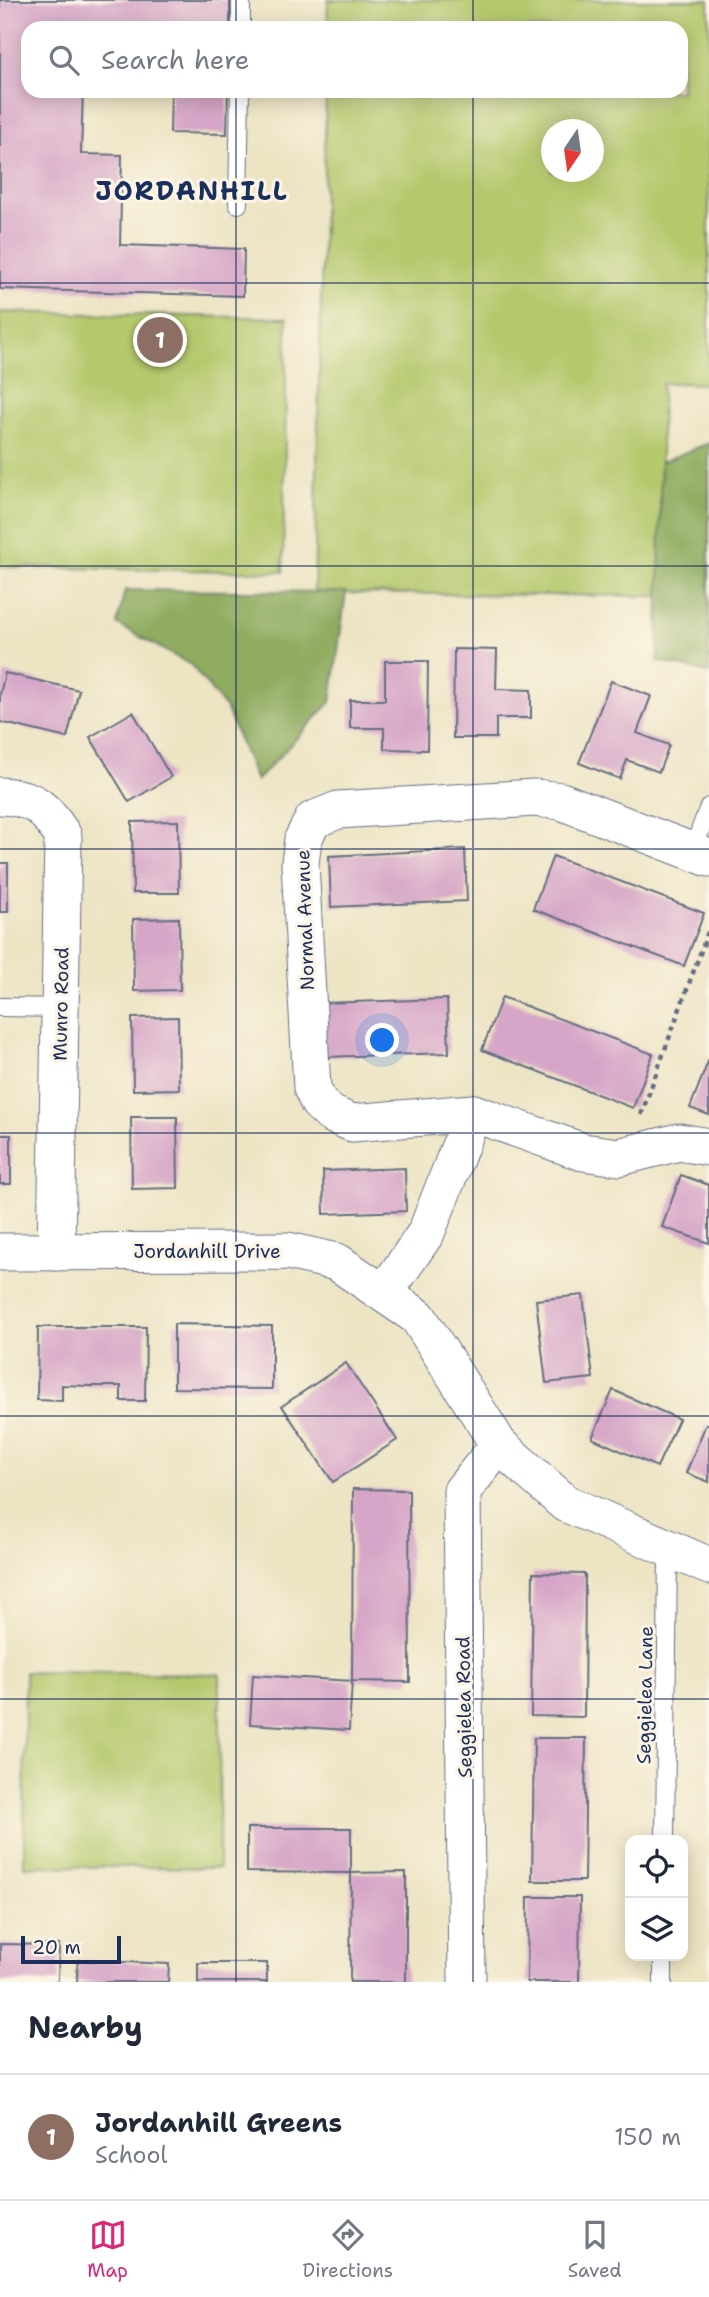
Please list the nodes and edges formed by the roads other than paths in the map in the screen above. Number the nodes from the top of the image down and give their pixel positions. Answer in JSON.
{"nodes":[{"id":1,"x":241,"y":0,"type":"edge"},
{"id":2,"x":241,"y":21,"type":"edge"},
{"id":3,"x":240,"y":98,"type":"edge"},
{"id":4,"x":238,"y":204,"type":"dead end"},
{"id":5,"x":0,"y":796,"type":"edge"},
{"id":6,"x":709,"y":807,"type":"edge"},
{"id":7,"x":700,"y":855,"type":"edge"},
{"id":8,"x":0,"y":1007,"type":"edge"},
{"id":9,"x":61,"y":1008,"type":"junction"},
{"id":10,"x":473,"y":1113,"type":"junction"},
{"id":11,"x":709,"y":1147,"type":"edge"},
{"id":12,"x":0,"y":1252,"type":"edge"},
{"id":13,"x":56,"y":1252,"type":"junction"},
{"id":14,"x":385,"y":1292,"type":"junction"},
{"id":15,"x":499,"y":1445,"type":"junction"},
{"id":16,"x":668,"y":1551,"type":"junction"},
{"id":17,"x":709,"y":1566,"type":"edge"},
{"id":18,"x":665,"y":1835,"type":"edge"},
{"id":19,"x":663,"y":1961,"type":"edge"},
{"id":20,"x":467,"y":1982,"type":"edge"},
{"id":21,"x":663,"y":1982,"type":"edge"}],
"edges":[{"from":1,"to":2,"type":"lane"},
{"from":3,"to":4,"type":"lane"},
{"from":5,"to":9,"type":"street","name":"Munro Road"},
{"from":6,"to":7,"type":"lane"},
{"from":7,"to":10,"type":"street","name":"Normal Avenue"},
{"from":8,"to":9,"type":"lane"},
{"from":9,"to":13,"type":"street","name":"Munro Road"},
{"from":10,"to":11,"type":"street","name":"Normal Avenue"},
{"from":10,"to":14,"type":"street"},
{"from":12,"to":13,"type":"street","name":"Jordanhill Drive"},
{"from":13,"to":14,"type":"street","name":"Jordanhill Drive"},
{"from":14,"to":15,"type":"street","name":"Jordanhill Drive"},
{"from":15,"to":16,"type":"street","name":"Jordanhill Drive"},
{"from":15,"to":20,"type":"street","name":"Seggielea Road"},
{"from":16,"to":17,"type":"street","name":"Jordanhill Drive"},
{"from":16,"to":18,"type":"lane","name":"Seggielea Lane"},
{"from":19,"to":21,"type":"lane"}]}
